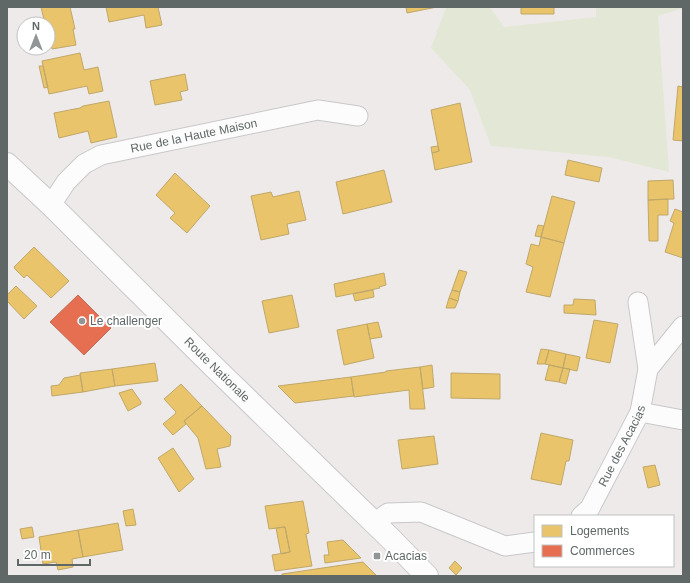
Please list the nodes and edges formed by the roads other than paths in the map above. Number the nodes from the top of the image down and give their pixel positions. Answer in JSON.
{"nodes":[{"id":1,"x":358,"y":116,"type":"dead end"},
{"id":2,"x":7,"y":164,"type":"edge"},
{"id":3,"x":51,"y":205,"type":"junction"},
{"id":4,"x":638,"y":302,"type":"dead end"},
{"id":5,"x":683,"y":326,"type":"edge"},
{"id":6,"x":648,"y":368,"type":"junction"},
{"id":7,"x":640,"y":412,"type":"junction"},
{"id":8,"x":683,"y":420,"type":"edge"},
{"id":9,"x":582,"y":515,"type":"edge"},
{"id":10,"x":374,"y":523,"type":"junction"},
{"id":11,"x":534,"y":542,"type":"edge"},
{"id":12,"x":427,"y":576,"type":"edge"}],
"edges":[{"from":1,"to":3,"type":"street","name":"Rue de la Haute Maison"},
{"from":2,"to":3,"type":"main road","name":"Route Nationale"},
{"from":3,"to":10,"type":"main road","name":"Route Nationale"},
{"from":4,"to":6,"type":"street","name":"Rue des Acacias"},
{"from":5,"to":6,"type":"street","name":"Rue des Acacias"},
{"from":6,"to":7,"type":"street","name":"Rue des Acacias"},
{"from":7,"to":8,"type":"street"},
{"from":7,"to":9,"type":"street","name":"Rue des Acacias"},
{"from":10,"to":11,"type":"street"},
{"from":10,"to":12,"type":"main road","name":"Route Nationale"}]}
